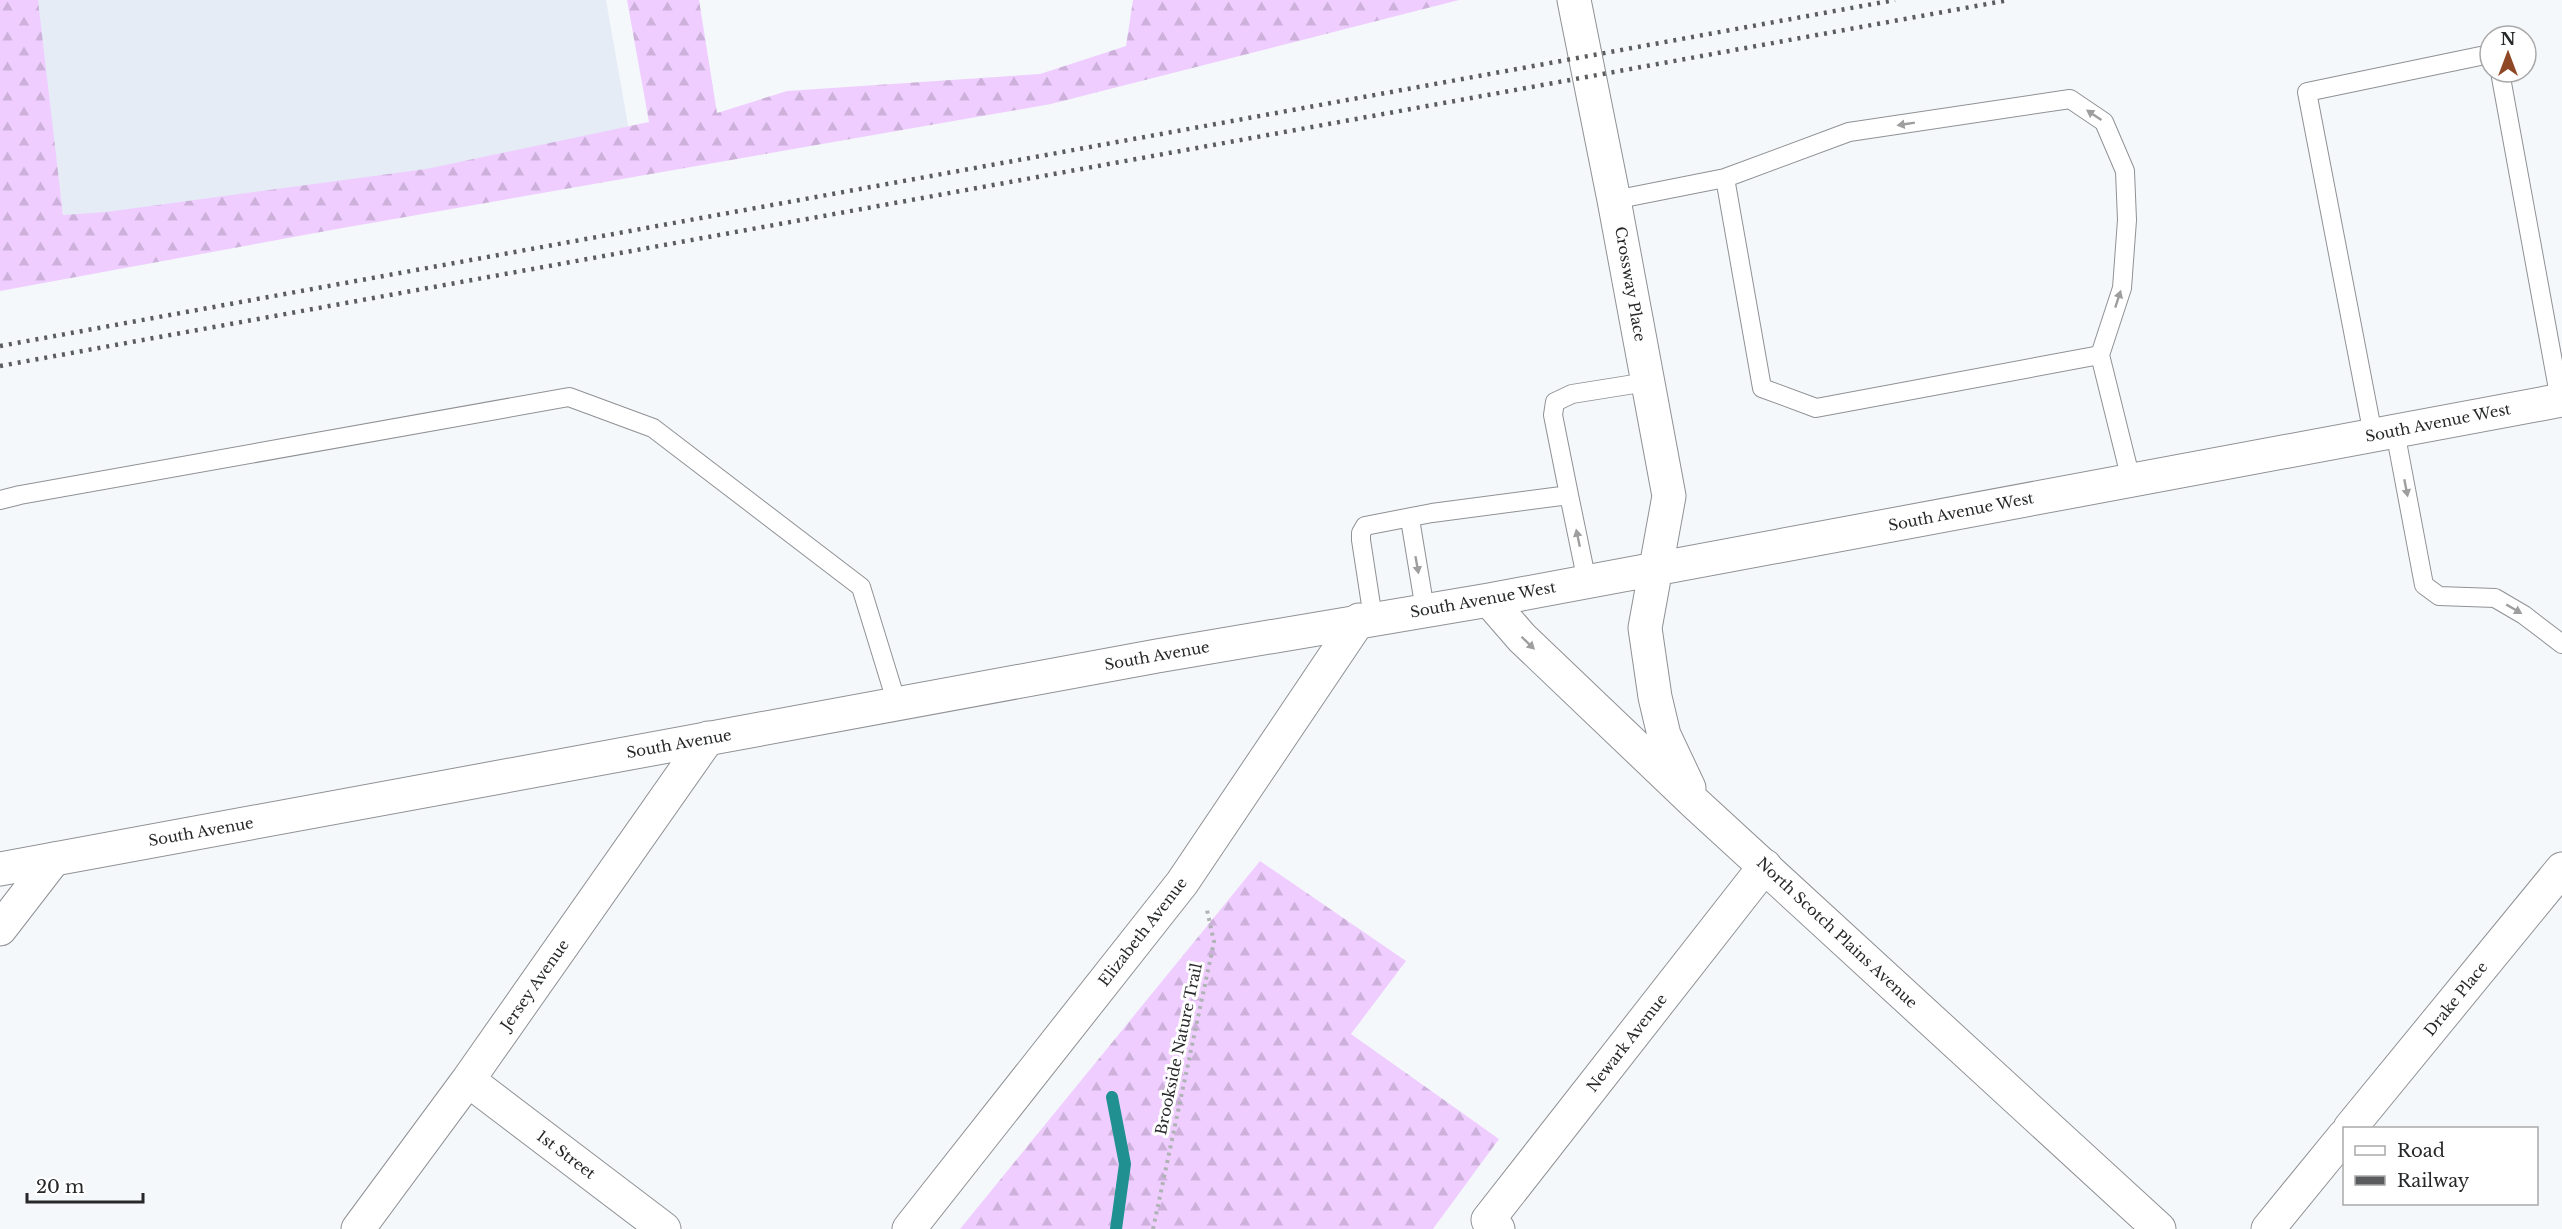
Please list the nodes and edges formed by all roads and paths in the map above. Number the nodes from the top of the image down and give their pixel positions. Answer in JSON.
{"nodes":[{"id":1,"x":1574,"y":0,"type":"edge"},
{"id":2,"x":2478,"y":56,"type":"edge"},
{"id":3,"x":2502,"y":84,"type":"edge"},
{"id":4,"x":1725,"y":178,"type":"junction"},
{"id":5,"x":1614,"y":200,"type":"junction"},
{"id":6,"x":2100,"y":355,"type":"junction"},
{"id":7,"x":1647,"y":382,"type":"junction"},
{"id":8,"x":2561,"y":400,"type":"edge"},
{"id":9,"x":2384,"y":433,"type":"junction"},
{"id":10,"x":2131,"y":480,"type":"junction"},
{"id":11,"x":1569,"y":495,"type":"junction"},
{"id":12,"x":0,"y":500,"type":"edge"},
{"id":13,"x":1410,"y":519,"type":"junction"},
{"id":14,"x":1658,"y":568,"type":"junction"},
{"id":15,"x":1587,"y":582,"type":"junction"},
{"id":16,"x":1489,"y":600,"type":"junction"},
{"id":17,"x":1425,"y":610,"type":"junction"},
{"id":18,"x":1366,"y":619,"type":"junction"},
{"id":19,"x":2562,"y":644,"type":"edge"},
{"id":20,"x":897,"y":704,"type":"junction"},
{"id":21,"x":708,"y":738,"type":"junction"},
{"id":22,"x":1696,"y":804,"type":"junction"},
{"id":23,"x":54,"y":859,"type":"junction"},
{"id":24,"x":1766,"y":866,"type":"junction"},
{"id":25,"x":0,"y":869,"type":"edge"},
{"id":26,"x":2562,"y":869,"type":"edge"},
{"id":27,"x":1182,"y":883,"type":"junction"},
{"id":28,"x":0,"y":929,"type":"edge"},
{"id":29,"x":468,"y":1080,"type":"junction"},
{"id":30,"x":2351,"y":1127,"type":"edge"},
{"id":31,"x":2343,"y":1137,"type":"edge"},
{"id":32,"x":1493,"y":1225,"type":"edge"},
{"id":33,"x":358,"y":1229,"type":"edge"},
{"id":34,"x":664,"y":1229,"type":"edge"},
{"id":35,"x":909,"y":1229,"type":"edge"},
{"id":36,"x":1153,"y":1229,"type":"edge"},
{"id":37,"x":2159,"y":1229,"type":"edge"},
{"id":38,"x":2268,"y":1229,"type":"edge"}],
"edges":[{"from":1,"to":5,"type":"street","name":"Crossway Place"},
{"from":2,"to":9,"type":"lane"},
{"from":3,"to":8,"type":"lane"},
{"from":4,"to":5,"type":"lane"},
{"from":4,"to":6,"type":"lane"},
{"from":6,"to":4,"type":"lane","one_way":true},
{"from":5,"to":7,"type":"street","name":"Crossway Place"},
{"from":6,"to":10,"type":"lane"},
{"from":7,"to":11,"type":"lane"},
{"from":7,"to":14,"type":"street","name":"Crossway Place"},
{"from":8,"to":9,"type":"street","name":"South Avenue West"},
{"from":9,"to":10,"type":"street","name":"South Avenue West"},
{"from":9,"to":19,"type":"lane","one_way":true},
{"from":10,"to":14,"type":"street","name":"South Avenue West"},
{"from":11,"to":13,"type":"lane"},
{"from":15,"to":11,"type":"lane","one_way":true},
{"from":12,"to":20,"type":"lane"},
{"from":13,"to":17,"type":"lane","one_way":true},
{"from":13,"to":18,"type":"lane"},
{"from":14,"to":15,"type":"street","name":"South Avenue West"},
{"from":14,"to":22,"type":"street","name":"North Scotch Plains Avenue"},
{"from":15,"to":16,"type":"street","name":"South Avenue West"},
{"from":16,"to":17,"type":"street","name":"South Avenue West"},
{"from":16,"to":22,"type":"street","one_way":true},
{"from":17,"to":18,"type":"street","name":"South Avenue West"},
{"from":18,"to":20,"type":"street","name":"South Avenue"},
{"from":18,"to":27,"type":"street","name":"Elizabeth Avenue"},
{"from":20,"to":21,"type":"street","name":"South Avenue"},
{"from":21,"to":23,"type":"street","name":"South Avenue"},
{"from":21,"to":29,"type":"street","name":"Jersey Avenue"},
{"from":22,"to":24,"type":"street","name":"North Scotch Plains Avenue"},
{"from":23,"to":25,"type":"street","name":"South Avenue"},
{"from":23,"to":28,"type":"street"},
{"from":24,"to":32,"type":"street","name":"Newark Avenue"},
{"from":24,"to":37,"type":"street","name":"North Scotch Plains Avenue"},
{"from":26,"to":30,"type":"street","name":"Drake Place"},
{"from":27,"to":35,"type":"street","name":"Elizabeth Avenue"},
{"from":27,"to":36,"type":"path","name":"Brookside Nature Trail"},
{"from":29,"to":33,"type":"street","name":"Jersey Avenue"},
{"from":29,"to":34,"type":"street","name":"1st Street"},
{"from":31,"to":38,"type":"street"}]}
